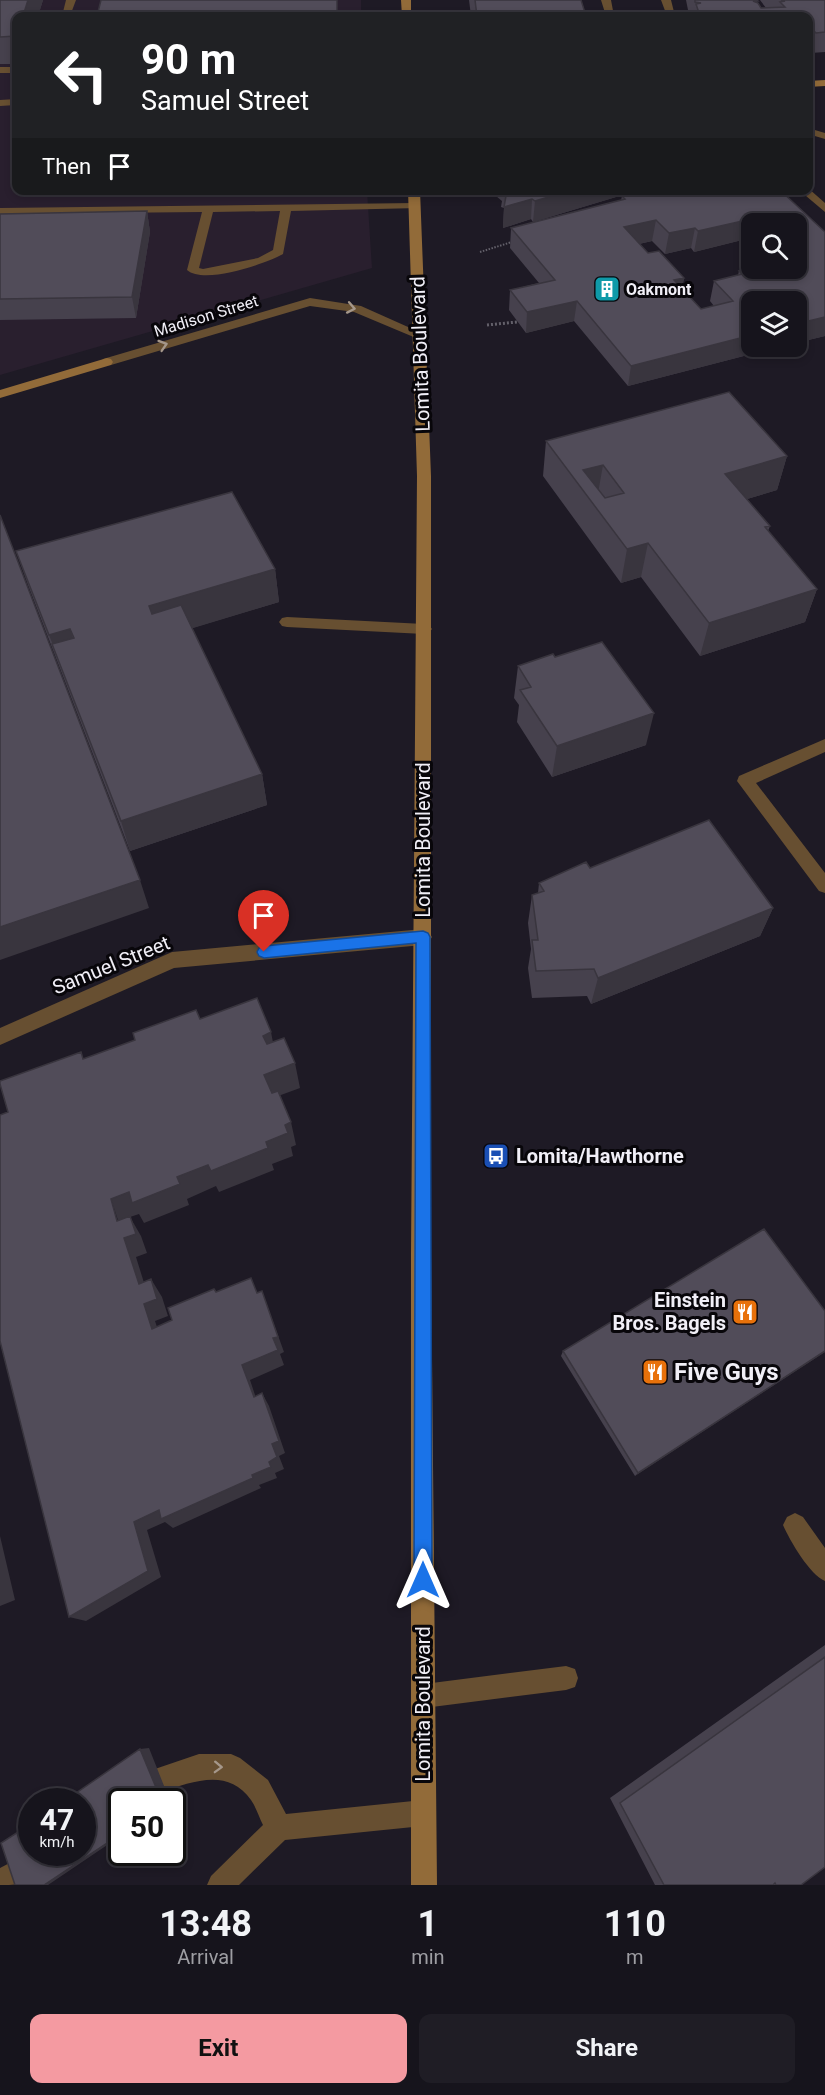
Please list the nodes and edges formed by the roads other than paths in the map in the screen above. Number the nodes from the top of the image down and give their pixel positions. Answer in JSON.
{"nodes":[{"id":1,"x":414,"y":195,"type":"edge"},
{"id":2,"x":810,"y":195,"type":"edge"},
{"id":3,"x":415,"y":206,"type":"junction"},
{"id":4,"x":286,"y":208,"type":"junction"},
{"id":5,"x":208,"y":209,"type":"junction"},
{"id":6,"x":825,"y":209,"type":"edge"},
{"id":7,"x":0,"y":211,"type":"edge"},
{"id":8,"x":420,"y":334,"type":"junction"},
{"id":9,"x":107,"y":362,"type":"joint"},
{"id":10,"x":0,"y":394,"type":"edge"},
{"id":11,"x":287,"y":622,"type":"dead end"},
{"id":12,"x":424,"y":629,"type":"junction"},
{"id":13,"x":825,"y":745,"type":"edge"},
{"id":14,"x":825,"y":886,"type":"edge"},
{"id":15,"x":423,"y":937,"type":"junction"},
{"id":16,"x":0,"y":1037,"type":"edge"},
{"id":17,"x":795,"y":1525,"type":"dead end"},
{"id":18,"x":825,"y":1569,"type":"edge"},
{"id":19,"x":566,"y":1678,"type":"dead end"},
{"id":20,"x":424,"y":1696,"type":"junction"},
{"id":21,"x":161,"y":1779,"type":"dead end"},
{"id":22,"x":423,"y":1814,"type":"junction"},
{"id":23,"x":279,"y":1828,"type":"junction"},
{"id":24,"x":23,"y":1869,"type":"edge"},
{"id":25,"x":0,"y":1884,"type":"edge"},
{"id":26,"x":220,"y":1885,"type":"edge"},
{"id":27,"x":424,"y":1885,"type":"edge"}],
"edges":[{"from":1,"to":3,"type":"main road","name":"Lomita Boulevard"},
{"from":2,"to":6,"type":"street"},
{"from":3,"to":4,"type":"street"},
{"from":3,"to":8,"type":"main road","name":"Lomita Boulevard"},
{"from":4,"to":5,"type":"street"},
{"from":4,"to":5,"type":"street"},
{"from":5,"to":7,"type":"street"},
{"from":9,"to":8,"type":"street","name":"Madison Street","one_way":true},
{"from":8,"to":12,"type":"main road","name":"Lomita Boulevard"},
{"from":9,"to":10,"type":"main road","name":"Madison Street"},
{"from":11,"to":12,"type":"street"},
{"from":12,"to":15,"type":"main road","name":"Lomita Boulevard"},
{"from":13,"to":14,"type":"street"},
{"from":15,"to":16,"type":"street","name":"Samuel Street"},
{"from":15,"to":20,"type":"main road","name":"Lomita Boulevard"},
{"from":17,"to":18,"type":"street"},
{"from":19,"to":20,"type":"street"},
{"from":20,"to":22,"type":"main road","name":"Lomita Boulevard"},
{"from":21,"to":23,"type":"street","one_way":true},
{"from":22,"to":23,"type":"street"},
{"from":22,"to":27,"type":"main road","name":"Lomita Boulevard"},
{"from":23,"to":26,"type":"street"},
{"from":24,"to":25,"type":"street"}]}
